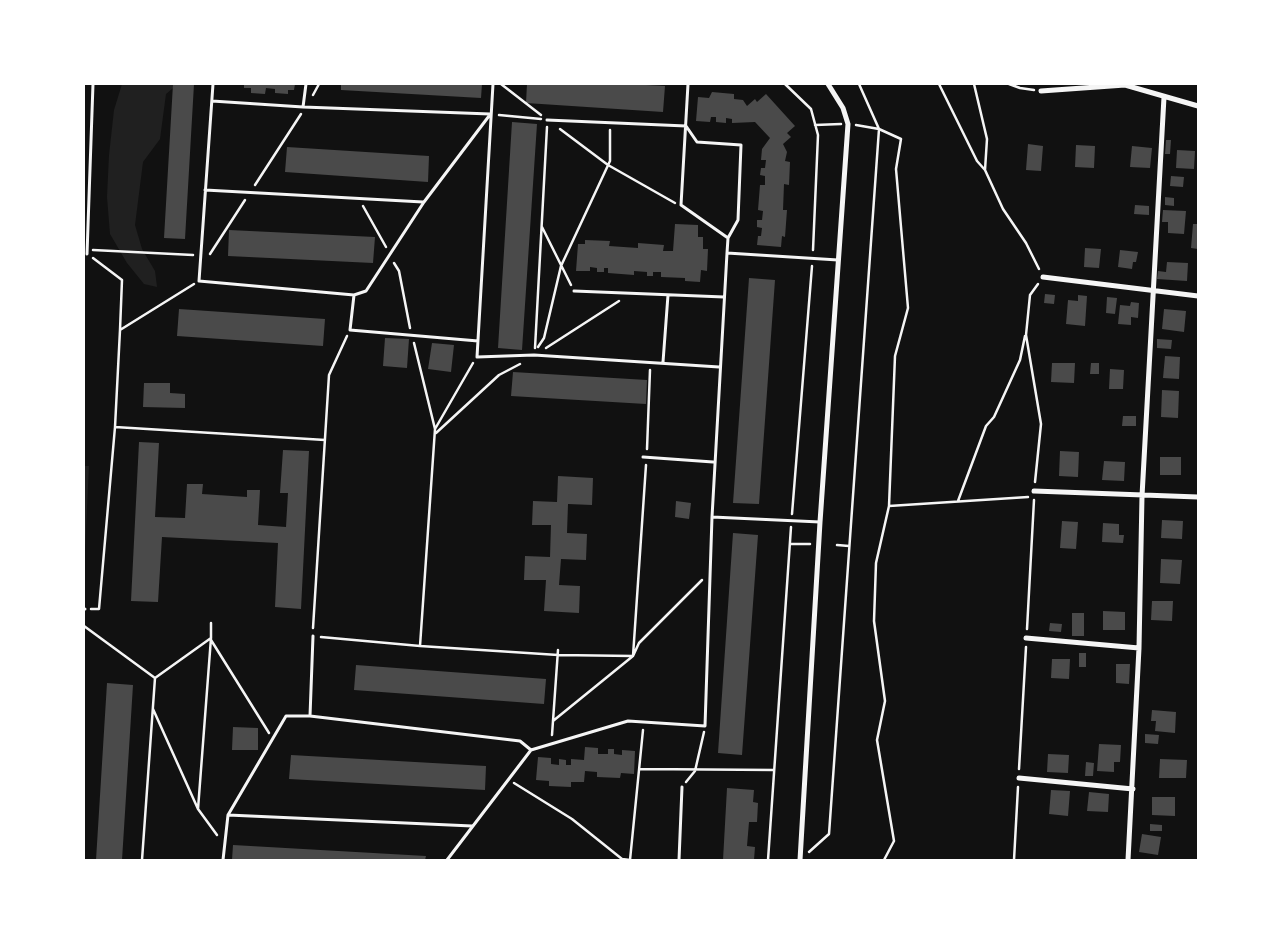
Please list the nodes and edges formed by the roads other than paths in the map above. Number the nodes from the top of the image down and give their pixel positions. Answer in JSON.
{"nodes":[{"id":1,"x":93,"y":84,"type":"edge"},
{"id":2,"x":213,"y":84,"type":"edge"},
{"id":3,"x":306,"y":84,"type":"edge"},
{"id":4,"x":493,"y":84,"type":"edge"},
{"id":5,"x":688,"y":84,"type":"edge"},
{"id":6,"x":828,"y":84,"type":"edge"},
{"id":7,"x":1041,"y":91,"type":"road end"},
{"id":8,"x":1164,"y":97,"type":"junction"},
{"id":9,"x":212,"y":100,"type":"junction"},
{"id":10,"x":1198,"y":106,"type":"edge"},
{"id":11,"x":304,"y":107,"type":"junction"},
{"id":12,"x":490,"y":114,"type":"junction"},
{"id":13,"x":547,"y":120,"type":"road end"},
{"id":14,"x":686,"y":126,"type":"junction"},
{"id":15,"x":205,"y":190,"type":"junction"},
{"id":16,"x":424,"y":202,"type":"junction"},
{"id":17,"x":728,"y":238,"type":"junction"},
{"id":18,"x":87,"y":252,"type":"road end"},
{"id":19,"x":727,"y":253,"type":"junction"},
{"id":20,"x":839,"y":260,"type":"junction"},
{"id":21,"x":1044,"y":277,"type":"road end"},
{"id":22,"x":574,"y":291,"type":"road end"},
{"id":23,"x":1154,"y":292,"type":"junction"},
{"id":24,"x":354,"y":295,"type":"junction"},
{"id":25,"x":668,"y":295,"type":"junction"},
{"id":26,"x":1198,"y":296,"type":"edge"},
{"id":27,"x":724,"y":297,"type":"junction"},
{"id":28,"x":478,"y":341,"type":"junction"},
{"id":29,"x":663,"y":362,"type":"junction"},
{"id":30,"x":720,"y":367,"type":"junction"},
{"id":31,"x":645,"y":457,"type":"road end"},
{"id":32,"x":714,"y":462,"type":"junction"},
{"id":33,"x":1034,"y":494,"type":"road end"},
{"id":34,"x":1142,"y":496,"type":"junction"},
{"id":35,"x":1198,"y":497,"type":"edge"},
{"id":36,"x":712,"y":517,"type":"junction"},
{"id":37,"x":820,"y":522,"type":"junction"},
{"id":38,"x":313,"y":636,"type":"road end"},
{"id":39,"x":1026,"y":638,"type":"road end"},
{"id":40,"x":1139,"y":648,"type":"junction"},
{"id":41,"x":310,"y":716,"type":"junction"},
{"id":42,"x":530,"y":750,"type":"junction"},
{"id":43,"x":1019,"y":778,"type":"road end"},
{"id":44,"x":682,"y":787,"type":"road end"},
{"id":45,"x":1133,"y":789,"type":"junction"},
{"id":46,"x":228,"y":815,"type":"junction"},
{"id":47,"x":472,"y":826,"type":"junction"},
{"id":48,"x":223,"y":860,"type":"edge"},
{"id":49,"x":447,"y":860,"type":"edge"},
{"id":50,"x":679,"y":860,"type":"edge"},
{"id":51,"x":800,"y":860,"type":"edge"},
{"id":52,"x":1128,"y":860,"type":"edge"}],
"edges":[{"from":1,"to":18,"type":"lane"},
{"from":2,"to":9,"type":"lane"},
{"from":3,"to":11,"type":"lane"},
{"from":4,"to":12,"type":"lane"},
{"from":5,"to":14,"type":"lane"},
{"from":6,"to":20,"type":"street"},
{"from":7,"to":8,"type":"street"},
{"from":8,"to":10,"type":"street"},
{"from":8,"to":23,"type":"street"},
{"from":9,"to":11,"type":"lane"},
{"from":9,"to":15,"type":"lane"},
{"from":11,"to":12,"type":"lane"},
{"from":12,"to":16,"type":"lane"},
{"from":12,"to":28,"type":"lane"},
{"from":13,"to":14,"type":"lane"},
{"from":14,"to":17,"type":"lane"},
{"from":14,"to":17,"type":"lane"},
{"from":15,"to":16,"type":"lane"},
{"from":15,"to":24,"type":"lane"},
{"from":16,"to":24,"type":"lane"},
{"from":17,"to":19,"type":"lane"},
{"from":19,"to":20,"type":"lane"},
{"from":19,"to":27,"type":"lane"},
{"from":20,"to":37,"type":"street"},
{"from":21,"to":23,"type":"street"},
{"from":22,"to":25,"type":"lane"},
{"from":23,"to":26,"type":"street"},
{"from":23,"to":34,"type":"street"},
{"from":24,"to":28,"type":"lane"},
{"from":25,"to":27,"type":"lane"},
{"from":25,"to":29,"type":"lane"},
{"from":27,"to":30,"type":"lane"},
{"from":28,"to":29,"type":"lane"},
{"from":29,"to":30,"type":"lane"},
{"from":30,"to":32,"type":"lane"},
{"from":31,"to":32,"type":"lane"},
{"from":32,"to":36,"type":"lane"},
{"from":33,"to":34,"type":"street"},
{"from":34,"to":35,"type":"street"},
{"from":34,"to":40,"type":"street"},
{"from":36,"to":37,"type":"lane"},
{"from":36,"to":42,"type":"lane"},
{"from":37,"to":51,"type":"street"},
{"from":38,"to":41,"type":"lane"},
{"from":39,"to":40,"type":"street"},
{"from":40,"to":45,"type":"street"},
{"from":41,"to":42,"type":"lane"},
{"from":41,"to":46,"type":"lane"},
{"from":42,"to":47,"type":"lane"},
{"from":43,"to":45,"type":"street"},
{"from":44,"to":50,"type":"lane"},
{"from":45,"to":52,"type":"street"},
{"from":46,"to":47,"type":"lane"},
{"from":46,"to":48,"type":"lane"},
{"from":47,"to":49,"type":"lane"}]}
